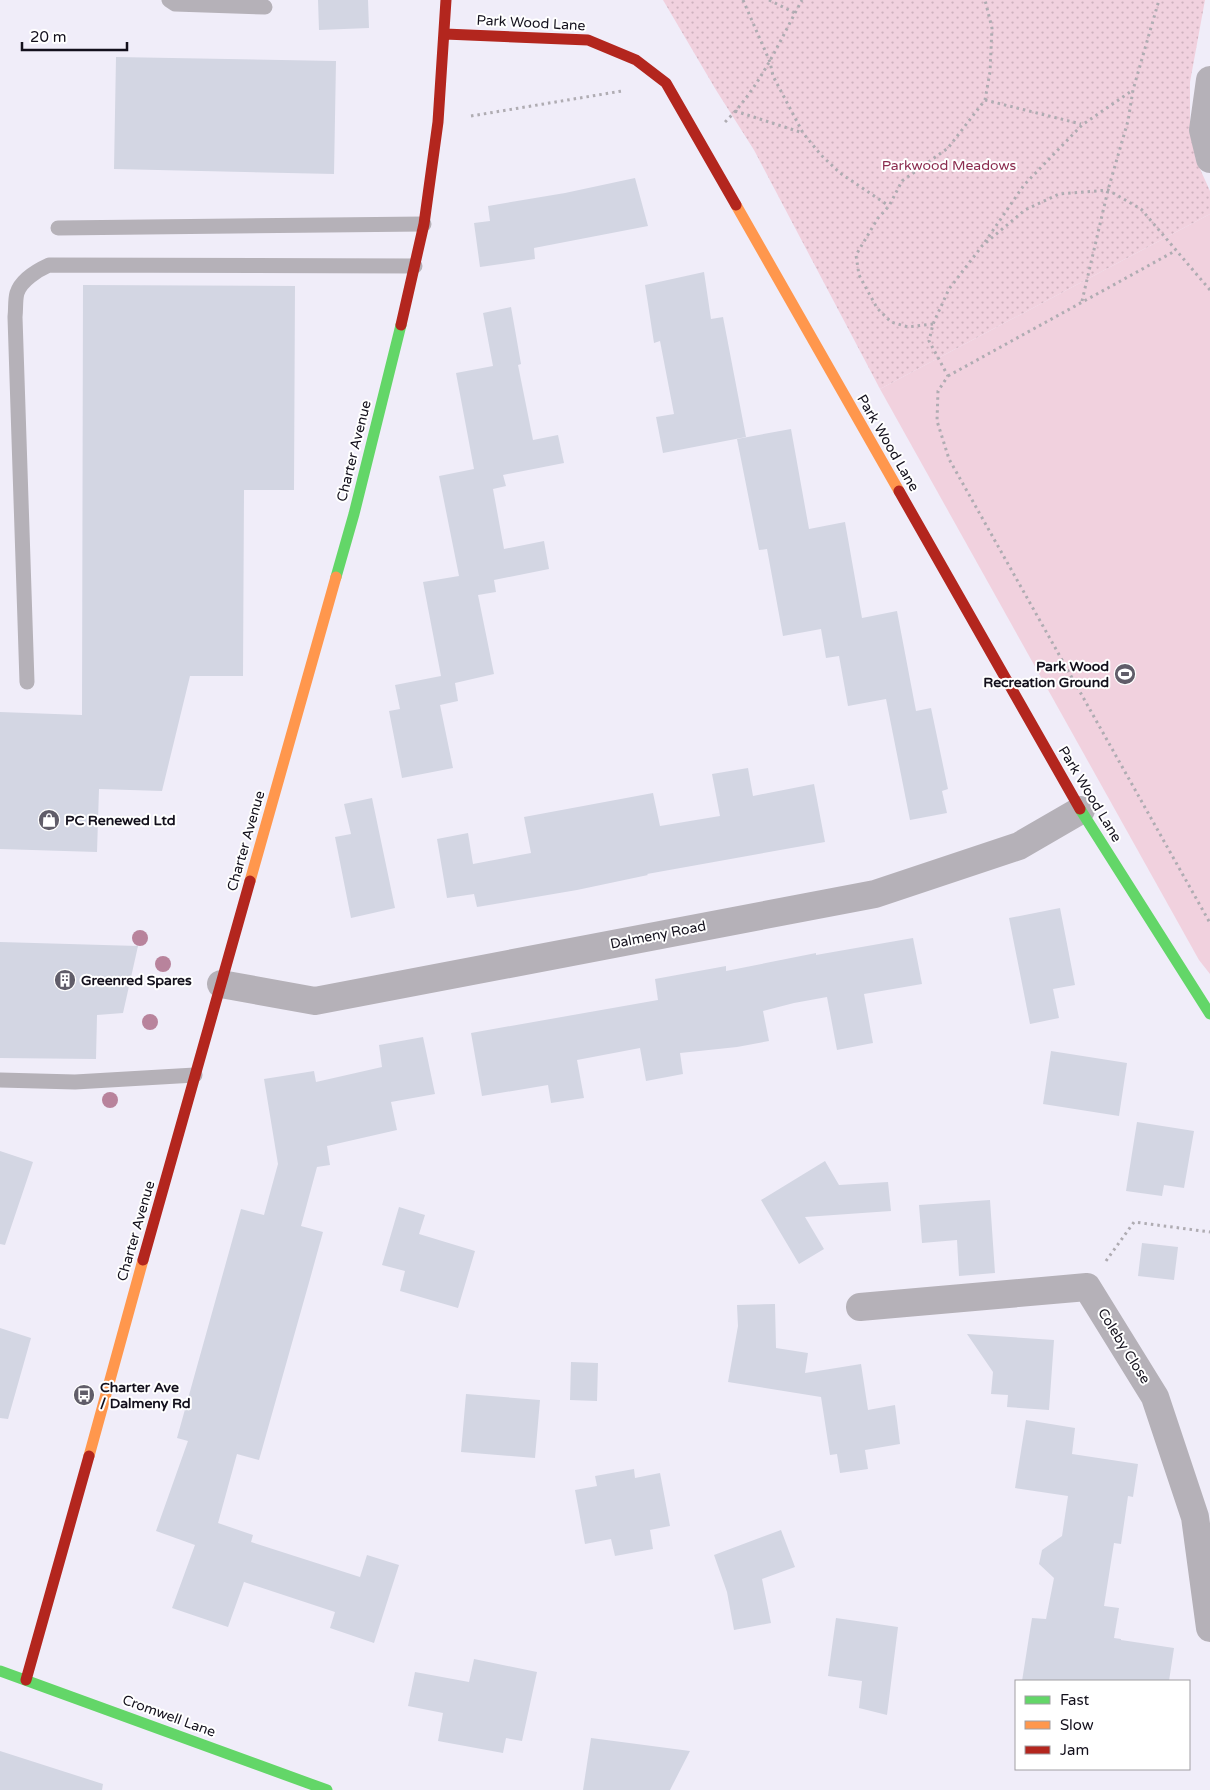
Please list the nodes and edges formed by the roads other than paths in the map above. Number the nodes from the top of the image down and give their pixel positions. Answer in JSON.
{"nodes":[{"id":1,"x":169,"y":0,"type":"edge"},
{"id":2,"x":446,"y":0,"type":"edge"},
{"id":3,"x":265,"y":8,"type":"dead end"},
{"id":4,"x":445,"y":34,"type":"junction"},
{"id":5,"x":1210,"y":80,"type":"edge"},
{"id":6,"x":1210,"y":160,"type":"edge"},
{"id":7,"x":424,"y":224,"type":"junction"},
{"id":8,"x":58,"y":228,"type":"dead end"},
{"id":9,"x":415,"y":266,"type":"junction"},
{"id":10,"x":27,"y":682,"type":"dead end"},
{"id":11,"x":1081,"y":810,"type":"junction"},
{"id":12,"x":221,"y":984,"type":"junction"},
{"id":13,"x":1210,"y":1014,"type":"edge"},
{"id":14,"x":195,"y":1075,"type":"junction"},
{"id":15,"x":0,"y":1080,"type":"edge"},
{"id":16,"x":860,"y":1307,"type":"dead end"},
{"id":17,"x":1210,"y":1628,"type":"edge"},
{"id":18,"x":0,"y":1671,"type":"edge"},
{"id":19,"x":26,"y":1680,"type":"junction"},
{"id":20,"x":327,"y":1790,"type":"edge"}],
"edges":[{"from":1,"to":3,"type":"lane"},
{"from":2,"to":4,"type":"street","name":"Charter Avenue"},
{"from":4,"to":7,"type":"street","name":"Charter Avenue"},
{"from":4,"to":11,"type":"street","name":"Park Wood Lane"},
{"from":5,"to":6,"type":"street"},
{"from":7,"to":8,"type":"lane"},
{"from":7,"to":9,"type":"street","name":"Charter Avenue"},
{"from":9,"to":10,"type":"lane"},
{"from":9,"to":12,"type":"street","name":"Charter Avenue"},
{"from":11,"to":12,"type":"street","name":"Dalmeny Road"},
{"from":11,"to":13,"type":"street","name":"Park Wood Lane"},
{"from":12,"to":14,"type":"street","name":"Charter Avenue"},
{"from":14,"to":15,"type":"lane"},
{"from":14,"to":19,"type":"street","name":"Charter Avenue"},
{"from":16,"to":17,"type":"street","name":"Coleby Close"},
{"from":18,"to":19,"type":"street","name":"Cromwell Lane"},
{"from":19,"to":20,"type":"street","name":"Cromwell Lane"}]}
